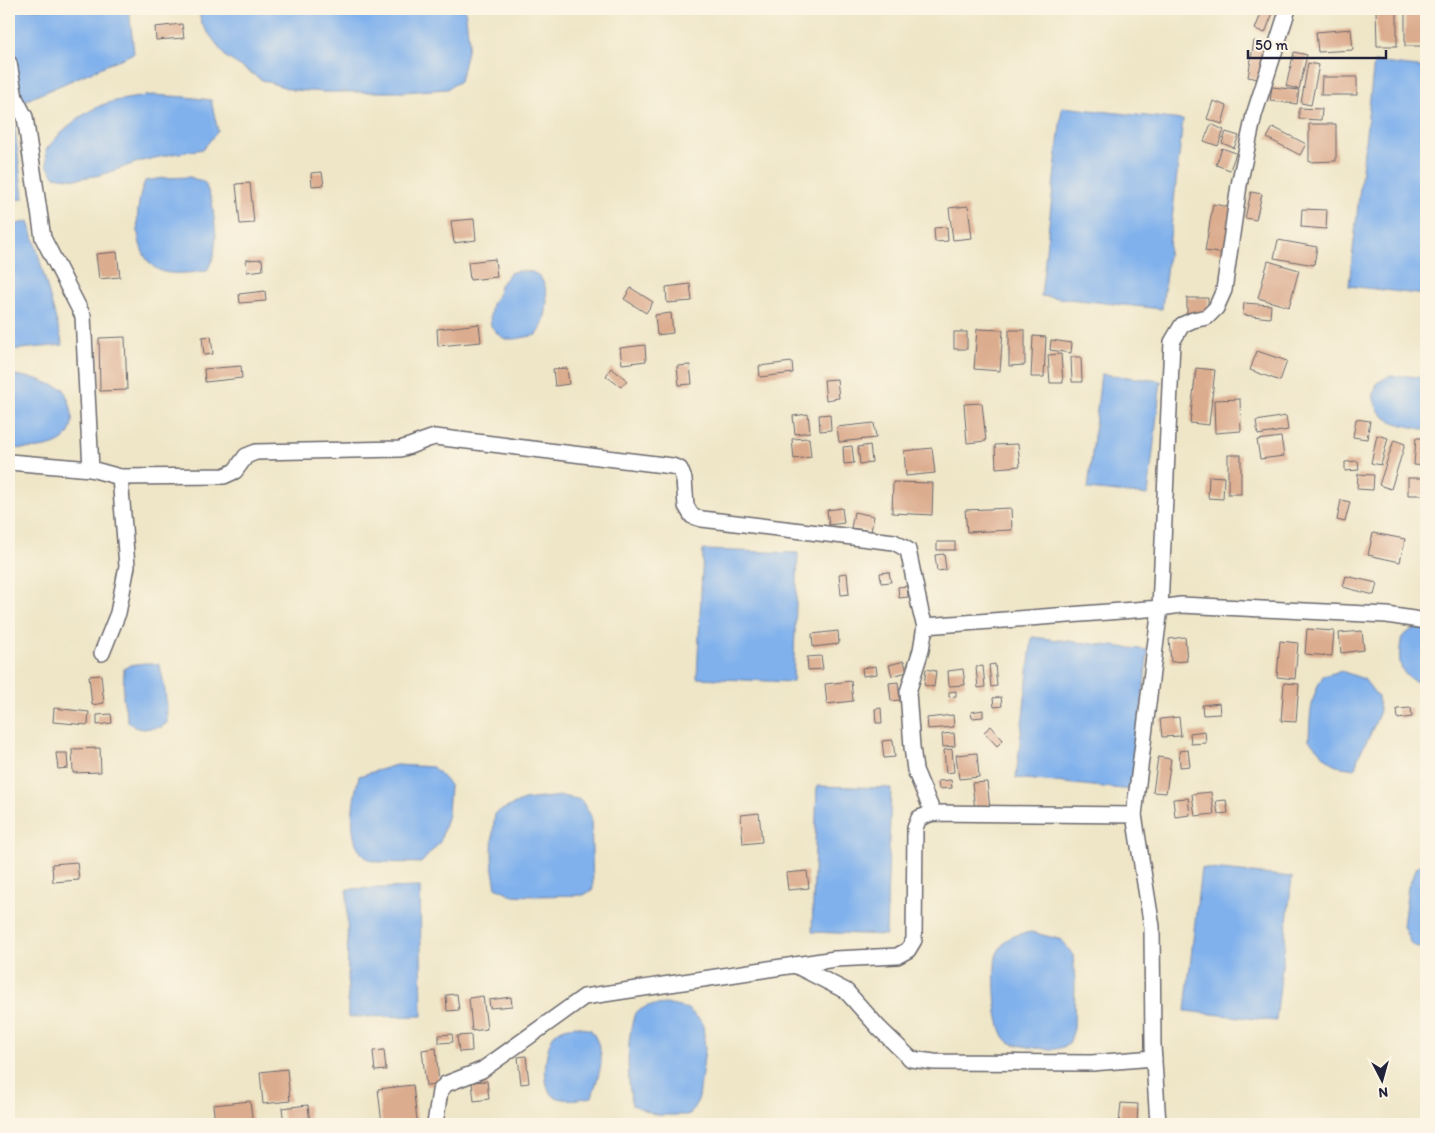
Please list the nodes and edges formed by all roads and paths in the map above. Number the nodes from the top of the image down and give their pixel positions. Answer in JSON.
{"nodes":[{"id":1,"x":1288,"y":9,"type":"edge"},
{"id":2,"x":9,"y":63,"type":"edge"},
{"id":3,"x":9,"y":462,"type":"edge"},
{"id":4,"x":92,"y":469,"type":"junction"},
{"id":5,"x":120,"y":477,"type":"junction"},
{"id":6,"x":1160,"y":608,"type":"junction"},
{"id":7,"x":1426,"y":621,"type":"edge"},
{"id":8,"x":925,"y":626,"type":"junction"},
{"id":9,"x":102,"y":653,"type":"dead end"},
{"id":10,"x":933,"y":813,"type":"junction"},
{"id":11,"x":1134,"y":815,"type":"junction"},
{"id":12,"x":795,"y":965,"type":"junction"},
{"id":13,"x":1154,"y":1058,"type":"junction"},
{"id":14,"x":435,"y":1124,"type":"edge"},
{"id":15,"x":1158,"y":1124,"type":"edge"}],
"edges":[{"from":1,"to":6,"type":"street"},
{"from":2,"to":4,"type":"street"},
{"from":3,"to":4,"type":"street"},
{"from":4,"to":5,"type":"street"},
{"from":5,"to":8,"type":"street"},
{"from":5,"to":9,"type":"street"},
{"from":6,"to":7,"type":"street"},
{"from":6,"to":8,"type":"street"},
{"from":6,"to":11,"type":"street"},
{"from":8,"to":10,"type":"street"},
{"from":10,"to":11,"type":"street"},
{"from":10,"to":12,"type":"street"},
{"from":11,"to":13,"type":"street"},
{"from":12,"to":13,"type":"street"},
{"from":12,"to":14,"type":"street"},
{"from":13,"to":15,"type":"street"}]}
